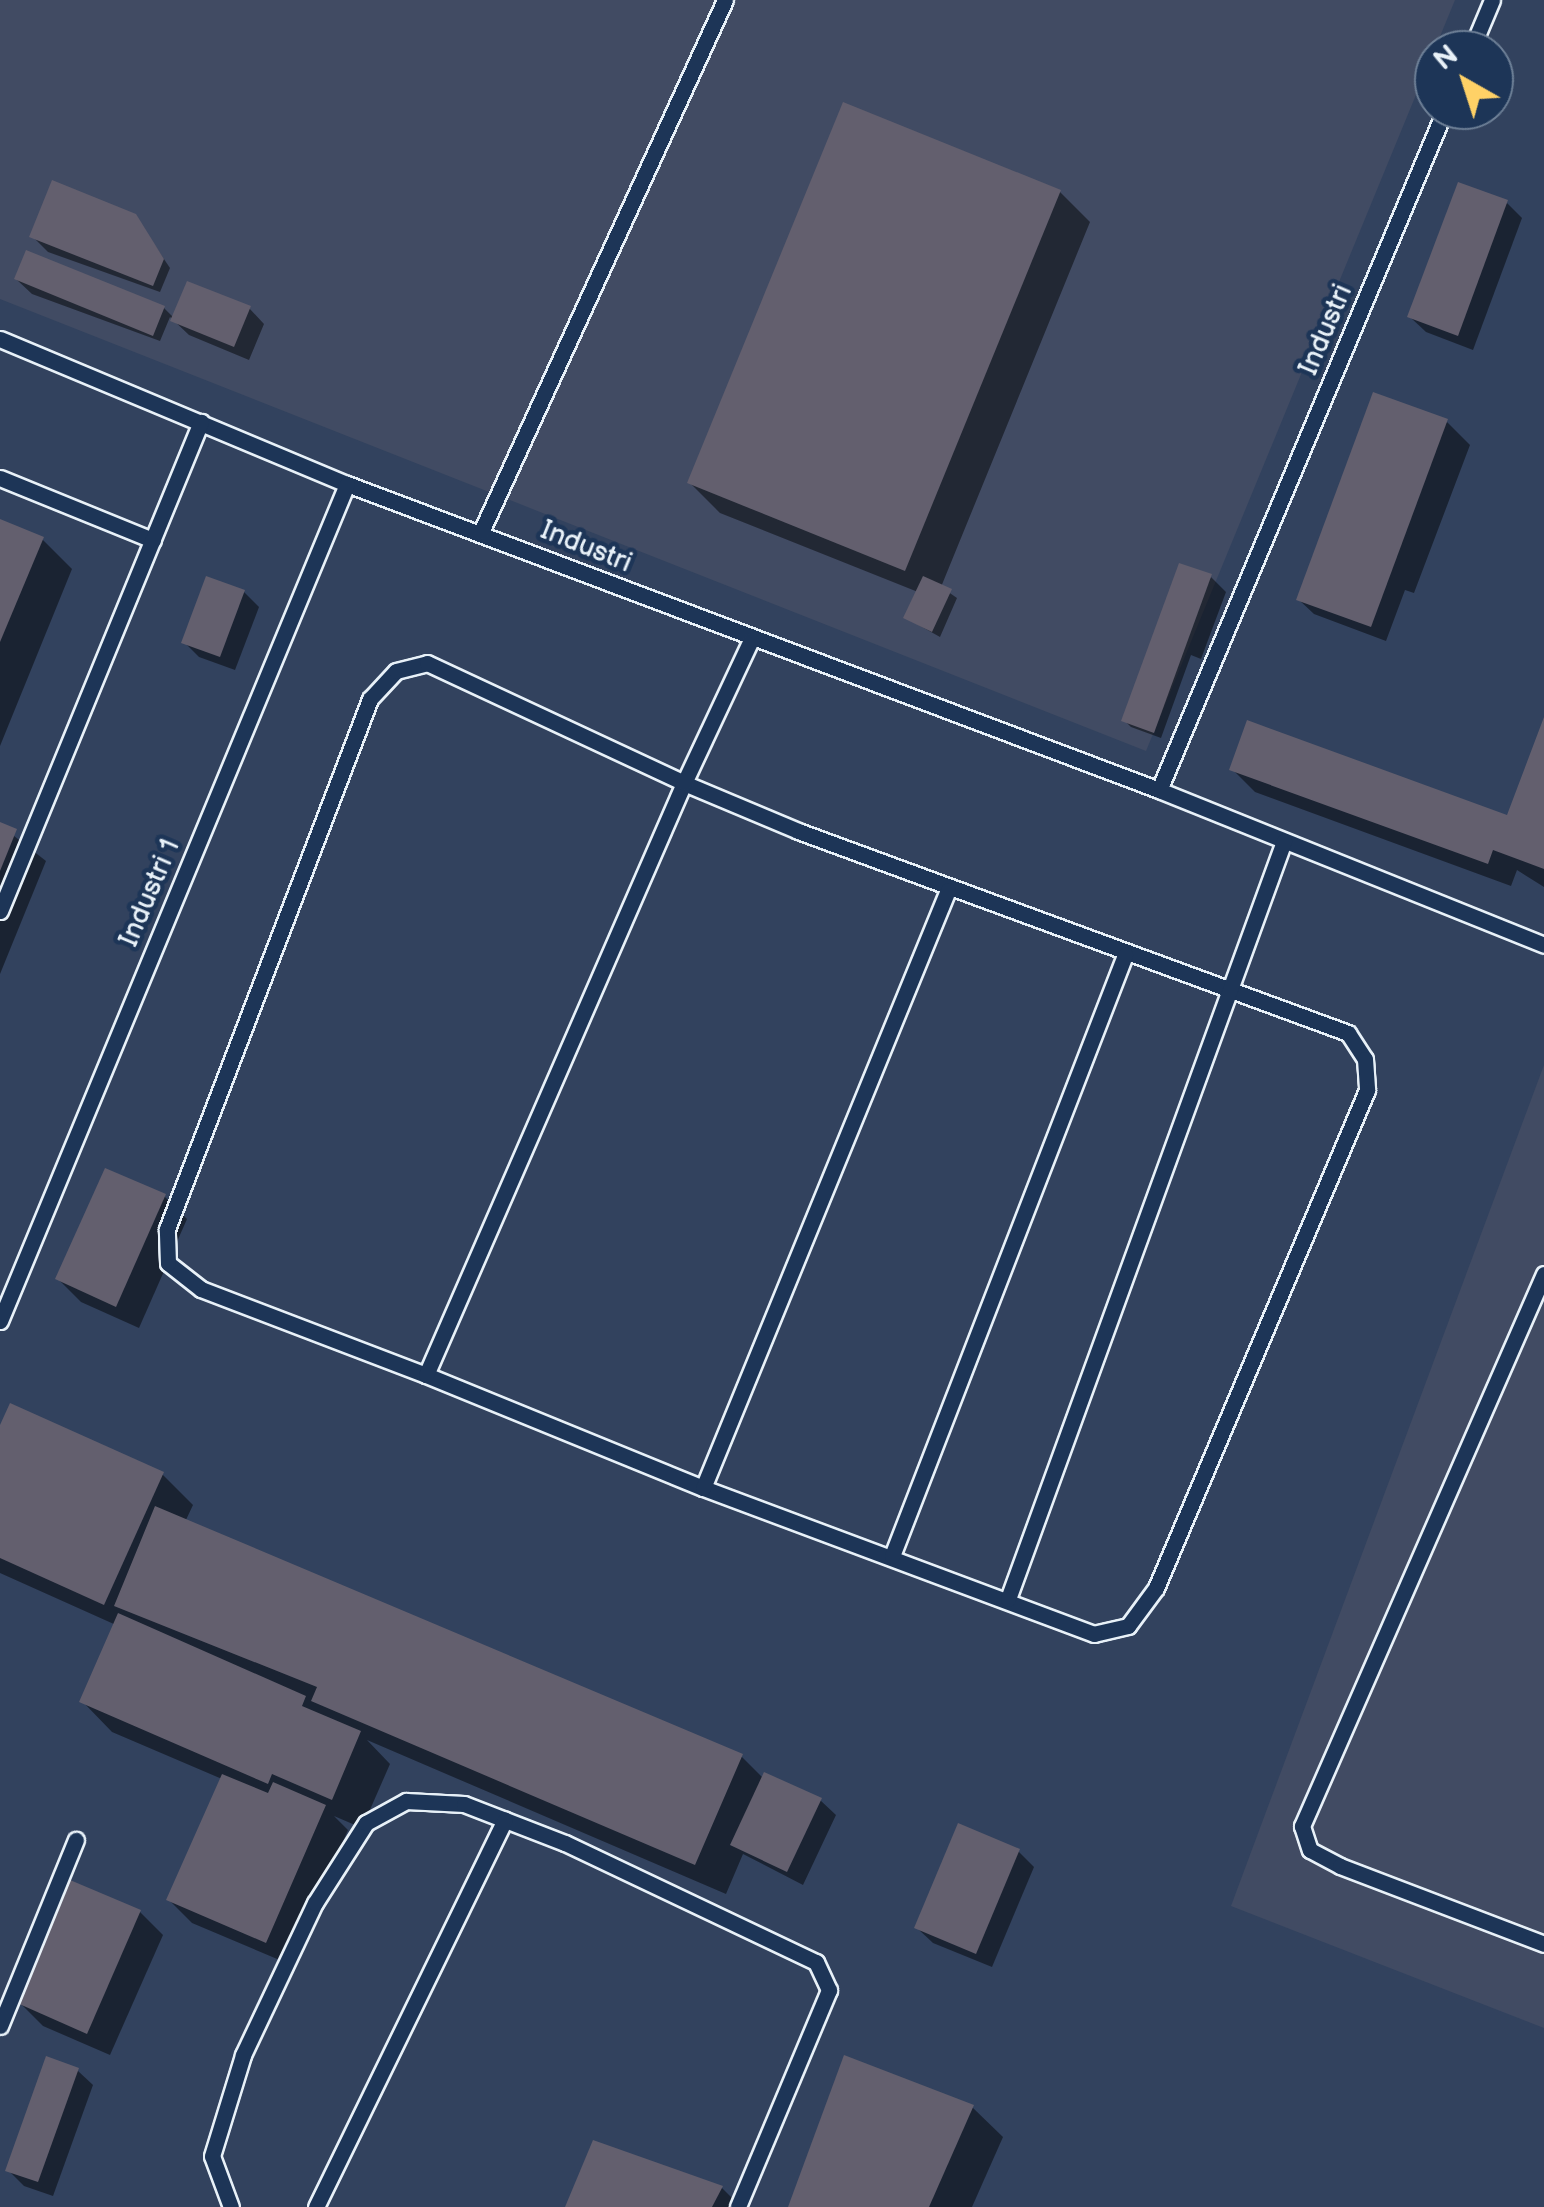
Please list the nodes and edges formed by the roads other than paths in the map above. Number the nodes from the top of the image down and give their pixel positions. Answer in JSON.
{"nodes":[{"id":1,"x":725,"y":0,"type":"edge"},
{"id":2,"x":1492,"y":0,"type":"edge"},
{"id":3,"x":1479,"y":30,"type":"edge"},
{"id":4,"x":1437,"y":130,"type":"edge"},
{"id":5,"x":0,"y":339,"type":"edge"},
{"id":6,"x":202,"y":422,"type":"junction"},
{"id":7,"x":0,"y":478,"type":"edge"},
{"id":8,"x":347,"y":484,"type":"junction"},
{"id":9,"x":482,"y":532,"type":"junction"},
{"id":10,"x":153,"y":540,"type":"junction"},
{"id":11,"x":751,"y":640,"type":"junction"},
{"id":12,"x":684,"y":783,"type":"junction"},
{"id":13,"x":1159,"y":790,"type":"junction"},
{"id":14,"x":1284,"y":841,"type":"junction"},
{"id":15,"x":948,"y":890,"type":"junction"},
{"id":16,"x":0,"y":911,"type":"edge"},
{"id":17,"x":1544,"y":945,"type":"edge"},
{"id":18,"x":1125,"y":956,"type":"junction"},
{"id":19,"x":1234,"y":992,"type":"junction"},
{"id":20,"x":1544,"y":1274,"type":"edge"},
{"id":21,"x":0,"y":1321,"type":"edge"},
{"id":22,"x":426,"y":1375,"type":"junction"},
{"id":23,"x":703,"y":1488,"type":"junction"},
{"id":24,"x":892,"y":1556,"type":"junction"},
{"id":25,"x":1008,"y":1599,"type":"junction"},
{"id":26,"x":505,"y":1820,"type":"junction"},
{"id":27,"x":76,"y":1840,"type":"dead end"},
{"id":28,"x":1544,"y":1944,"type":"edge"},
{"id":29,"x":0,"y":2026,"type":"edge"},
{"id":30,"x":231,"y":2207,"type":"edge"},
{"id":31,"x":316,"y":2207,"type":"edge"},
{"id":32,"x":738,"y":2207,"type":"edge"}],
"edges":[{"from":1,"to":9,"type":"lane"},
{"from":2,"to":3,"type":"lane"},
{"from":4,"to":13,"type":"lane","name":"Industri"},
{"from":5,"to":6,"type":"lane","name":"Industri"},
{"from":6,"to":8,"type":"lane","name":"Industri"},
{"from":6,"to":10,"type":"lane"},
{"from":7,"to":10,"type":"lane"},
{"from":8,"to":9,"type":"lane","name":"Industri"},
{"from":8,"to":21,"type":"lane","name":"Industri 1"},
{"from":9,"to":11,"type":"lane","name":"Industri"},
{"from":10,"to":16,"type":"lane"},
{"from":11,"to":12,"type":"lane"},
{"from":11,"to":13,"type":"lane","name":"Industri"},
{"from":12,"to":15,"type":"lane"},
{"from":12,"to":22,"type":"lane"},
{"from":12,"to":22,"type":"lane"},
{"from":13,"to":14,"type":"lane","name":"Industri"},
{"from":14,"to":17,"type":"lane","name":"Industri"},
{"from":14,"to":19,"type":"lane"},
{"from":15,"to":18,"type":"lane"},
{"from":15,"to":23,"type":"lane"},
{"from":18,"to":19,"type":"lane"},
{"from":18,"to":24,"type":"lane"},
{"from":19,"to":25,"type":"lane"},
{"from":19,"to":25,"type":"lane"},
{"from":20,"to":28,"type":"lane"},
{"from":22,"to":23,"type":"lane"},
{"from":23,"to":24,"type":"lane"},
{"from":24,"to":25,"type":"lane"},
{"from":26,"to":30,"type":"lane"},
{"from":26,"to":31,"type":"lane"},
{"from":26,"to":32,"type":"lane"},
{"from":27,"to":29,"type":"lane"}]}
